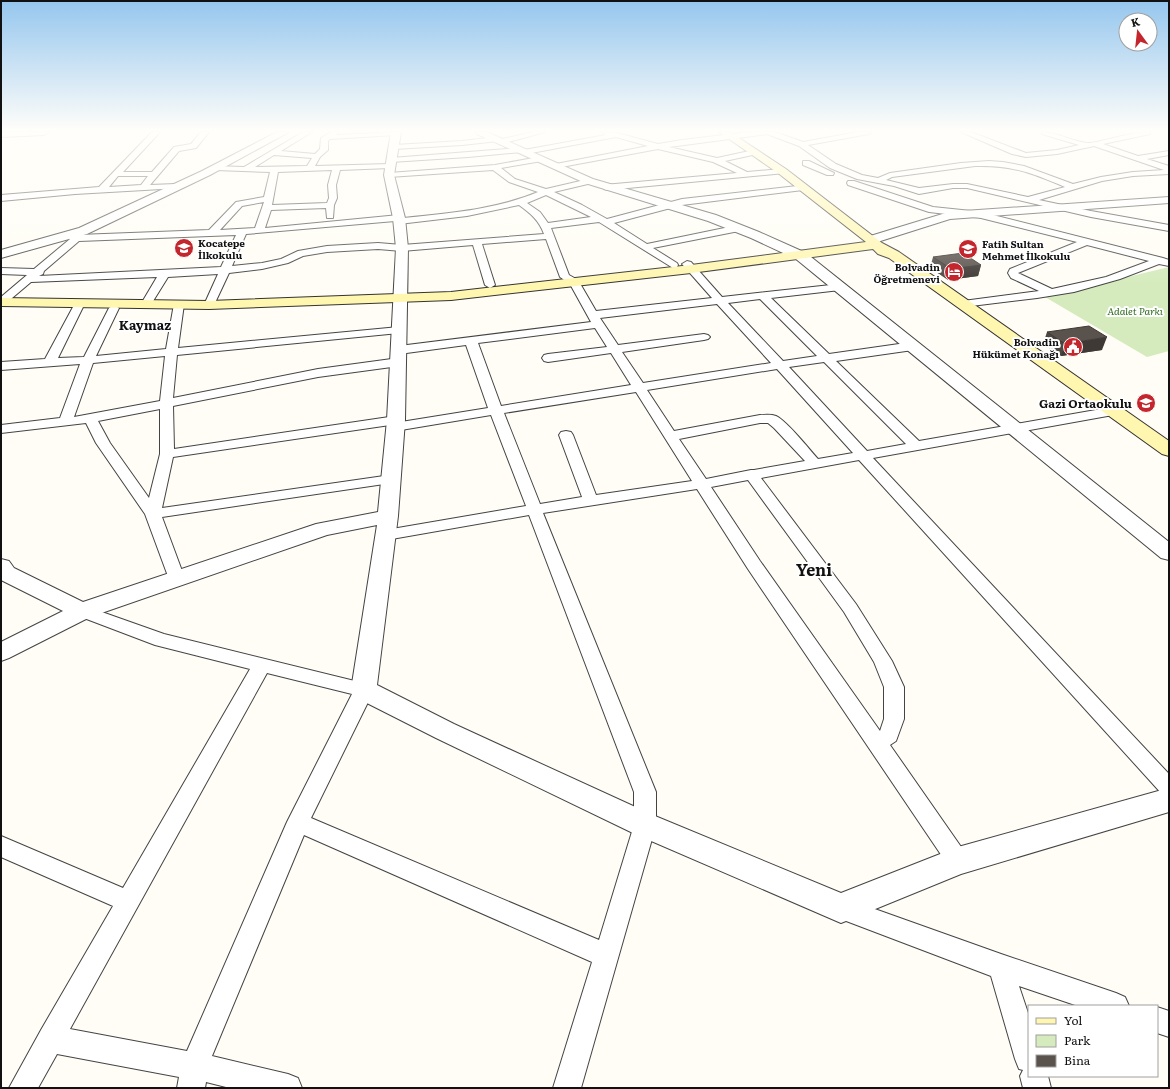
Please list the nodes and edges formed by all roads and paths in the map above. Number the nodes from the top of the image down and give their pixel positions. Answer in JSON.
{"nodes":[{"id":1,"x":107,"y":183,"type":"edge"},
{"id":2,"x":147,"y":183,"type":"edge"},
{"id":3,"x":183,"y":183,"type":"edge"},
{"id":4,"x":271,"y":183,"type":"edge"},
{"id":5,"x":333,"y":183,"type":"edge"},
{"id":6,"x":396,"y":183,"type":"edge"},
{"id":7,"x":517,"y":183,"type":"edge"},
{"id":8,"x":582,"y":183,"type":"edge"},
{"id":9,"x":595,"y":183,"type":"edge"},
{"id":10,"x":646,"y":183,"type":"edge"},
{"id":11,"x":799,"y":183,"type":"edge"},
{"id":12,"x":850,"y":183,"type":"edge"},
{"id":13,"x":890,"y":183,"type":"edge"},
{"id":14,"x":1062,"y":183,"type":"edge"},
{"id":15,"x":1090,"y":183,"type":"edge"},
{"id":16,"x":176,"y":186,"type":"junction"},
{"id":17,"x":144,"y":187,"type":"junction"},
{"id":18,"x":608,"y":187,"type":"junction"},
{"id":19,"x":803,"y":187,"type":"junction"},
{"id":20,"x":1073,"y":187,"type":"junction"},
{"id":21,"x":102,"y":189,"type":"junction"},
{"id":22,"x":545,"y":192,"type":"junction"},
{"id":23,"x":1,"y":198,"type":"edge"},
{"id":24,"x":1027,"y":200,"type":"junction"},
{"id":25,"x":1169,"y":200,"type":"edge"},
{"id":26,"x":521,"y":202,"type":"junction"},
{"id":27,"x":267,"y":203,"type":"junction"},
{"id":28,"x":330,"y":205,"type":"junction"},
{"id":29,"x":667,"y":206,"type":"junction"},
{"id":30,"x":1066,"y":208,"type":"junction"},
{"id":31,"x":1009,"y":212,"type":"junction"},
{"id":32,"x":961,"y":214,"type":"junction"},
{"id":33,"x":980,"y":215,"type":"junction"},
{"id":34,"x":399,"y":220,"type":"junction"},
{"id":35,"x":602,"y":220,"type":"junction"},
{"id":36,"x":331,"y":225,"type":"junction"},
{"id":37,"x":546,"y":226,"type":"junction"},
{"id":38,"x":739,"y":228,"type":"junction"},
{"id":39,"x":1169,"y":228,"type":"edge"},
{"id":40,"x":259,"y":231,"type":"junction"},
{"id":41,"x":242,"y":232,"type":"junction"},
{"id":42,"x":211,"y":234,"type":"junction"},
{"id":43,"x":73,"y":236,"type":"junction"},
{"id":44,"x":549,"y":236,"type":"junction"},
{"id":45,"x":477,"y":242,"type":"junction"},
{"id":46,"x":873,"y":242,"type":"junction"},
{"id":47,"x":1086,"y":242,"type":"junction"},
{"id":48,"x":644,"y":247,"type":"junction"},
{"id":49,"x":402,"y":248,"type":"junction"},
{"id":50,"x":1,"y":254,"type":"edge"},
{"id":51,"x":798,"y":254,"type":"junction"},
{"id":52,"x":1164,"y":262,"type":"edge"},
{"id":53,"x":683,"y":266,"type":"junction"},
{"id":54,"x":224,"y":270,"type":"junction"},
{"id":55,"x":1,"y":271,"type":"edge"},
{"id":56,"x":39,"y":272,"type":"junction"},
{"id":57,"x":164,"y":274,"type":"junction"},
{"id":58,"x":30,"y":279,"type":"junction"},
{"id":59,"x":569,"y":279,"type":"junction"},
{"id":60,"x":490,"y":285,"type":"junction"},
{"id":61,"x":840,"y":287,"type":"junction"},
{"id":62,"x":1049,"y":292,"type":"junction"},
{"id":63,"x":764,"y":297,"type":"junction"},
{"id":64,"x":401,"y":298,"type":"junction"},
{"id":65,"x":720,"y":301,"type":"junction"},
{"id":66,"x":1,"y":302,"type":"edge"},
{"id":67,"x":146,"y":304,"type":"junction"},
{"id":68,"x":208,"y":304,"type":"junction"},
{"id":69,"x":963,"y":304,"type":"junction"},
{"id":70,"x":178,"y":306,"type":"junction"},
{"id":71,"x":78,"y":307,"type":"junction"},
{"id":72,"x":1,"y":308,"type":"edge"},
{"id":73,"x":114,"y":308,"type":"junction"},
{"id":74,"x":596,"y":320,"type":"junction"},
{"id":75,"x":704,"y":337,"type":"dead end"},
{"id":76,"x":471,"y":341,"type":"junction"},
{"id":77,"x":913,"y":346,"type":"junction"},
{"id":78,"x":399,"y":348,"type":"junction"},
{"id":79,"x":614,"y":348,"type":"junction"},
{"id":80,"x":172,"y":352,"type":"junction"},
{"id":81,"x":548,"y":358,"type":"dead end"},
{"id":82,"x":826,"y":359,"type":"junction"},
{"id":83,"x":88,"y":360,"type":"junction"},
{"id":84,"x":50,"y":362,"type":"junction"},
{"id":85,"x":780,"y":365,"type":"junction"},
{"id":86,"x":1,"y":366,"type":"edge"},
{"id":87,"x":640,"y":388,"type":"junction"},
{"id":88,"x":166,"y":402,"type":"junction"},
{"id":89,"x":496,"y":411,"type":"junction"},
{"id":90,"x":1107,"y":412,"type":"junction"},
{"id":91,"x":90,"y":419,"type":"junction"},
{"id":92,"x":66,"y":421,"type":"junction"},
{"id":93,"x":396,"y":423,"type":"junction"},
{"id":94,"x":1,"y":429,"type":"edge"},
{"id":95,"x":1016,"y":430,"type":"junction"},
{"id":96,"x":566,"y":435,"type":"dead end"},
{"id":97,"x":671,"y":436,"type":"junction"},
{"id":98,"x":916,"y":446,"type":"junction"},
{"id":99,"x":1169,"y":450,"type":"edge"},
{"id":100,"x":167,"y":454,"type":"junction"},
{"id":101,"x":862,"y":455,"type":"junction"},
{"id":102,"x":1169,"y":461,"type":"edge"},
{"id":103,"x":815,"y":464,"type":"junction"},
{"id":104,"x":752,"y":474,"type":"junction"},
{"id":105,"x":392,"y":479,"type":"junction"},
{"id":106,"x":702,"y":484,"type":"junction"},
{"id":107,"x":591,"y":500,"type":"junction"},
{"id":108,"x":535,"y":510,"type":"junction"},
{"id":109,"x":153,"y":514,"type":"junction"},
{"id":110,"x":387,"y":525,"type":"junction"},
{"id":111,"x":1169,"y":553,"type":"edge"},
{"id":112,"x":3,"y":571,"type":"edge"},
{"id":113,"x":177,"y":579,"type":"junction"},
{"id":114,"x":82,"y":612,"type":"junction"},
{"id":115,"x":1,"y":652,"type":"edge"},
{"id":116,"x":262,"y":666,"type":"junction"},
{"id":117,"x":364,"y":690,"type":"junction"},
{"id":118,"x":878,"y":743,"type":"junction"},
{"id":119,"x":1169,"y":788,"type":"edge"},
{"id":120,"x":1169,"y":800,"type":"edge"},
{"id":121,"x":298,"y":822,"type":"junction"},
{"id":122,"x":645,"y":825,"type":"junction"},
{"id":123,"x":1,"y":846,"type":"edge"},
{"id":124,"x":958,"y":861,"type":"junction"},
{"id":125,"x":129,"y":902,"type":"junction"},
{"id":126,"x":841,"y":908,"type":"junction"},
{"id":127,"x":607,"y":956,"type":"junction"},
{"id":128,"x":1001,"y":967,"type":"junction"},
{"id":129,"x":1113,"y":1005,"type":"edge"},
{"id":130,"x":1158,"y":1020,"type":"edge"},
{"id":131,"x":1169,"y":1024,"type":"edge"},
{"id":132,"x":50,"y":1039,"type":"junction"},
{"id":133,"x":1028,"y":1056,"type":"edge"},
{"id":134,"x":193,"y":1077,"type":"edge"},
{"id":135,"x":1034,"y":1077,"type":"edge"},
{"id":136,"x":23,"y":1088,"type":"edge"},
{"id":137,"x":288,"y":1088,"type":"edge"},
{"id":138,"x":567,"y":1088,"type":"edge"},
{"id":139,"x":1037,"y":1088,"type":"edge"}],
"edges":[{"from":1,"to":21,"type":"street"},
{"from":2,"to":17,"type":"street"},
{"from":3,"to":16,"type":"street"},
{"from":4,"to":27,"type":"street"},
{"from":5,"to":28,"type":"street"},
{"from":6,"to":34,"type":"street"},
{"from":7,"to":22,"type":"street"},
{"from":8,"to":22,"type":"street"},
{"from":9,"to":18,"type":"street"},
{"from":10,"to":18,"type":"street"},
{"from":11,"to":19,"type":"main road"},
{"from":12,"to":32,"type":"street"},
{"from":13,"to":24,"type":"street"},
{"from":14,"to":20,"type":"street"},
{"from":15,"to":20,"type":"street"},
{"from":16,"to":17,"type":"street"},
{"from":16,"to":43,"type":"street"},
{"from":17,"to":21,"type":"street"},
{"from":18,"to":29,"type":"street"},
{"from":19,"to":29,"type":"street"},
{"from":19,"to":46,"type":"main road"},
{"from":20,"to":24,"type":"street"},
{"from":21,"to":23,"type":"street"},
{"from":22,"to":26,"type":"street"},
{"from":22,"to":35,"type":"street"},
{"from":24,"to":30,"type":"street"},
{"from":25,"to":30,"type":"street"},
{"from":26,"to":34,"type":"street"},
{"from":26,"to":37,"type":"street"},
{"from":27,"to":28,"type":"street"},
{"from":27,"to":40,"type":"street"},
{"from":27,"to":42,"type":"street"},
{"from":28,"to":36,"type":"street"},
{"from":29,"to":35,"type":"street"},
{"from":29,"to":38,"type":"street"},
{"from":30,"to":31,"type":"street"},
{"from":30,"to":39,"type":"street"},
{"from":31,"to":32,"type":"street"},
{"from":31,"to":33,"type":"street"},
{"from":32,"to":33,"type":"street"},
{"from":32,"to":46,"type":"street"},
{"from":33,"to":46,"type":"street"},
{"from":33,"to":47,"type":"street"},
{"from":34,"to":36,"type":"street"},
{"from":34,"to":49,"type":"street"},
{"from":35,"to":37,"type":"street"},
{"from":35,"to":48,"type":"street"},
{"from":36,"to":40,"type":"street"},
{"from":37,"to":44,"type":"street"},
{"from":38,"to":48,"type":"street"},
{"from":38,"to":51,"type":"street"},
{"from":40,"to":41,"type":"street"},
{"from":41,"to":42,"type":"street"},
{"from":41,"to":54,"type":"street"},
{"from":42,"to":43,"type":"street"},
{"from":43,"to":50,"type":"street"},
{"from":43,"to":56,"type":"street"},
{"from":44,"to":45,"type":"street"},
{"from":44,"to":59,"type":"street"},
{"from":45,"to":49,"type":"street"},
{"from":45,"to":60,"type":"street"},
{"from":46,"to":51,"type":"main road"},
{"from":46,"to":69,"type":"main road"},
{"from":46,"to":90,"type":"main road"},
{"from":47,"to":52,"type":"street"},
{"from":47,"to":62,"type":"street"},
{"from":48,"to":53,"type":"street"},
{"from":49,"to":54,"type":"street"},
{"from":49,"to":64,"type":"street"},
{"from":51,"to":53,"type":"main road"},
{"from":51,"to":61,"type":"street"},
{"from":52,"to":62,"type":"street"},
{"from":53,"to":59,"type":"main road"},
{"from":53,"to":65,"type":"street"},
{"from":54,"to":57,"type":"street"},
{"from":54,"to":68,"type":"street"},
{"from":55,"to":56,"type":"street"},
{"from":56,"to":58,"type":"street"},
{"from":57,"to":58,"type":"street"},
{"from":57,"to":67,"type":"street"},
{"from":58,"to":66,"type":"street"},
{"from":59,"to":60,"type":"main road"},
{"from":59,"to":64,"type":"main road"},
{"from":59,"to":74,"type":"street"},
{"from":60,"to":64,"type":"main road"},
{"from":61,"to":63,"type":"street"},
{"from":61,"to":77,"type":"street"},
{"from":62,"to":69,"type":"street"},
{"from":63,"to":65,"type":"street"},
{"from":63,"to":82,"type":"street"},
{"from":64,"to":68,"type":"main road"},
{"from":64,"to":78,"type":"street"},
{"from":65,"to":74,"type":"street"},
{"from":65,"to":85,"type":"street"},
{"from":66,"to":67,"type":"main road"},
{"from":67,"to":70,"type":"main road"},
{"from":68,"to":70,"type":"main road"},
{"from":69,"to":90,"type":"main road"},
{"from":70,"to":73,"type":"main road"},
{"from":70,"to":80,"type":"street"},
{"from":71,"to":72,"type":"main road"},
{"from":71,"to":73,"type":"main road"},
{"from":71,"to":84,"type":"street"},
{"from":73,"to":83,"type":"street"},
{"from":74,"to":76,"type":"street"},
{"from":74,"to":79,"type":"street"},
{"from":75,"to":79,"type":"street"},
{"from":76,"to":78,"type":"street"},
{"from":76,"to":89,"type":"street"},
{"from":77,"to":82,"type":"street"},
{"from":77,"to":95,"type":"street"},
{"from":78,"to":80,"type":"street"},
{"from":78,"to":88,"type":"street"},
{"from":78,"to":93,"type":"street"},
{"from":79,"to":81,"type":"street"},
{"from":79,"to":87,"type":"street"},
{"from":80,"to":83,"type":"street"},
{"from":80,"to":88,"type":"street"},
{"from":82,"to":85,"type":"street"},
{"from":82,"to":98,"type":"street"},
{"from":83,"to":84,"type":"street"},
{"from":83,"to":92,"type":"street"},
{"from":84,"to":86,"type":"street"},
{"from":85,"to":87,"type":"street"},
{"from":85,"to":101,"type":"street"},
{"from":87,"to":89,"type":"street"},
{"from":87,"to":97,"type":"street"},
{"from":88,"to":91,"type":"street"},
{"from":88,"to":100,"type":"street"},
{"from":89,"to":93,"type":"street"},
{"from":89,"to":108,"type":"street"},
{"from":90,"to":95,"type":"street"},
{"from":90,"to":99,"type":"main road"},
{"from":90,"to":102,"type":"main road"},
{"from":91,"to":92,"type":"street"},
{"from":91,"to":109,"type":"street"},
{"from":92,"to":94,"type":"street"},
{"from":93,"to":100,"type":"street"},
{"from":93,"to":105,"type":"street"},
{"from":95,"to":98,"type":"street"},
{"from":95,"to":111,"type":"street"},
{"from":96,"to":107,"type":"street"},
{"from":97,"to":103,"type":"street"},
{"from":97,"to":106,"type":"street"},
{"from":98,"to":101,"type":"street"},
{"from":100,"to":109,"type":"street"},
{"from":101,"to":103,"type":"street"},
{"from":101,"to":119,"type":"street"},
{"from":103,"to":104,"type":"street"},
{"from":104,"to":106,"type":"street"},
{"from":104,"to":118,"type":"street"},
{"from":105,"to":109,"type":"street"},
{"from":105,"to":110,"type":"street"},
{"from":106,"to":107,"type":"street"},
{"from":106,"to":118,"type":"street"},
{"from":107,"to":108,"type":"street"},
{"from":108,"to":110,"type":"street"},
{"from":108,"to":122,"type":"street"},
{"from":109,"to":113,"type":"street"},
{"from":110,"to":113,"type":"street"},
{"from":110,"to":117,"type":"street"},
{"from":112,"to":114,"type":"street"},
{"from":113,"to":114,"type":"street"},
{"from":114,"to":115,"type":"street"},
{"from":114,"to":116,"type":"street"},
{"from":116,"to":117,"type":"street"},
{"from":116,"to":125,"type":"street"},
{"from":117,"to":121,"type":"street"},
{"from":117,"to":122,"type":"street"},
{"from":118,"to":124,"type":"street"},
{"from":120,"to":124,"type":"street"},
{"from":121,"to":127,"type":"street"},
{"from":121,"to":134,"type":"street"},
{"from":122,"to":126,"type":"street"},
{"from":122,"to":127,"type":"street"},
{"from":123,"to":125,"type":"street"},
{"from":124,"to":126,"type":"street"},
{"from":125,"to":132,"type":"street"},
{"from":126,"to":128,"type":"street"},
{"from":127,"to":138,"type":"street"},
{"from":128,"to":129,"type":"street"},
{"from":128,"to":133,"type":"street"},
{"from":130,"to":131,"type":"street"},
{"from":132,"to":134,"type":"street"},
{"from":132,"to":136,"type":"street"},
{"from":134,"to":137,"type":"street"},
{"from":135,"to":139,"type":"street"}]}
